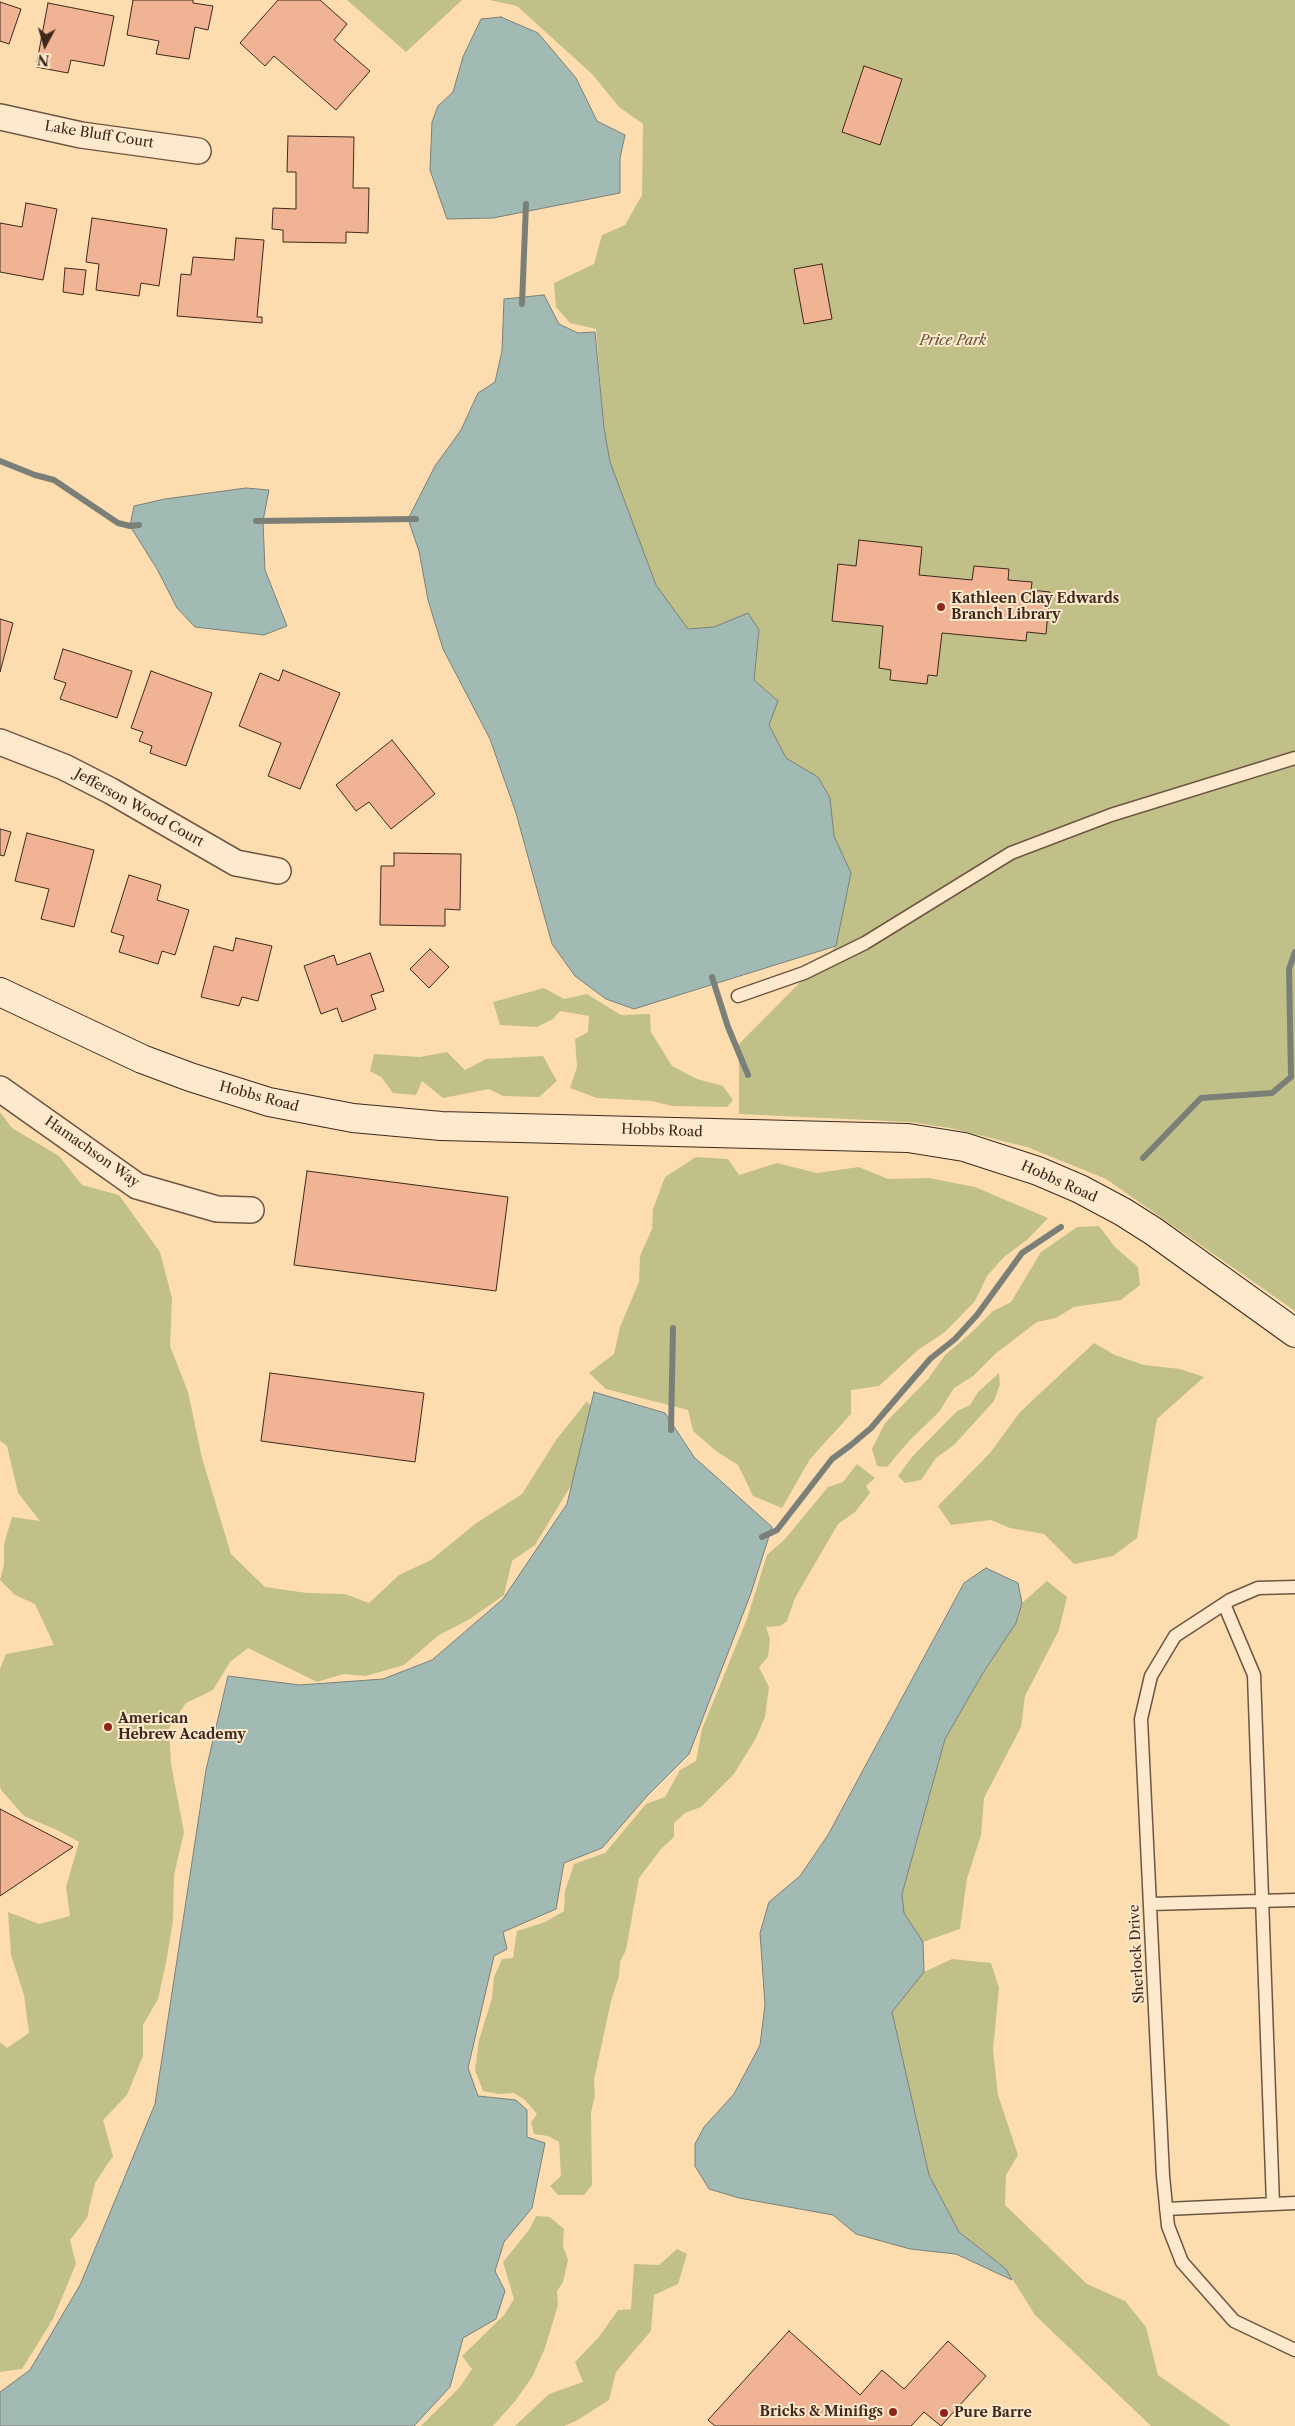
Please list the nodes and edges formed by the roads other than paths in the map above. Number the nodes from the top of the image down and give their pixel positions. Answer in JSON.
{"nodes":[{"id":1,"x":0,"y":117,"type":"edge"},
{"id":2,"x":198,"y":151,"type":"dead end"},
{"id":3,"x":0,"y":742,"type":"edge"},
{"id":4,"x":1295,"y":758,"type":"edge"},
{"id":5,"x":278,"y":871,"type":"dead end"},
{"id":6,"x":0,"y":992,"type":"edge"},
{"id":7,"x":738,"y":996,"type":"dead end"},
{"id":8,"x":0,"y":1088,"type":"edge"},
{"id":9,"x":251,"y":1210,"type":"dead end"},
{"id":10,"x":1292,"y":1326,"type":"edge"},
{"id":11,"x":1295,"y":1587,"type":"edge"},
{"id":12,"x":1224,"y":1604,"type":"junction"},
{"id":13,"x":1295,"y":1900,"type":"edge"},
{"id":14,"x":1261,"y":1901,"type":"junction"},
{"id":15,"x":1150,"y":1904,"type":"junction"},
{"id":16,"x":1295,"y":2203,"type":"edge"},
{"id":17,"x":1273,"y":2204,"type":"junction"},
{"id":18,"x":1166,"y":2210,"type":"junction"},
{"id":19,"x":1295,"y":2350,"type":"edge"}],
"edges":[{"from":1,"to":2,"type":"street","name":"Lake Bluff Court"},
{"from":3,"to":5,"type":"street","name":"Jefferson Wood Court"},
{"from":4,"to":7,"type":"lane"},
{"from":6,"to":10,"type":"street","name":"Hobbs Road"},
{"from":8,"to":9,"type":"street","name":"Hamachson Way"},
{"from":11,"to":12,"type":"lane","name":"Sherlock Drive"},
{"from":12,"to":14,"type":"lane"},
{"from":12,"to":15,"type":"lane","name":"Sherlock Drive"},
{"from":13,"to":14,"type":"lane"},
{"from":14,"to":15,"type":"lane"},
{"from":14,"to":17,"type":"lane"},
{"from":15,"to":18,"type":"lane","name":"Sherlock Drive"},
{"from":16,"to":17,"type":"lane"},
{"from":17,"to":18,"type":"lane"},
{"from":18,"to":19,"type":"lane","name":"Sherlock Drive"}]}
